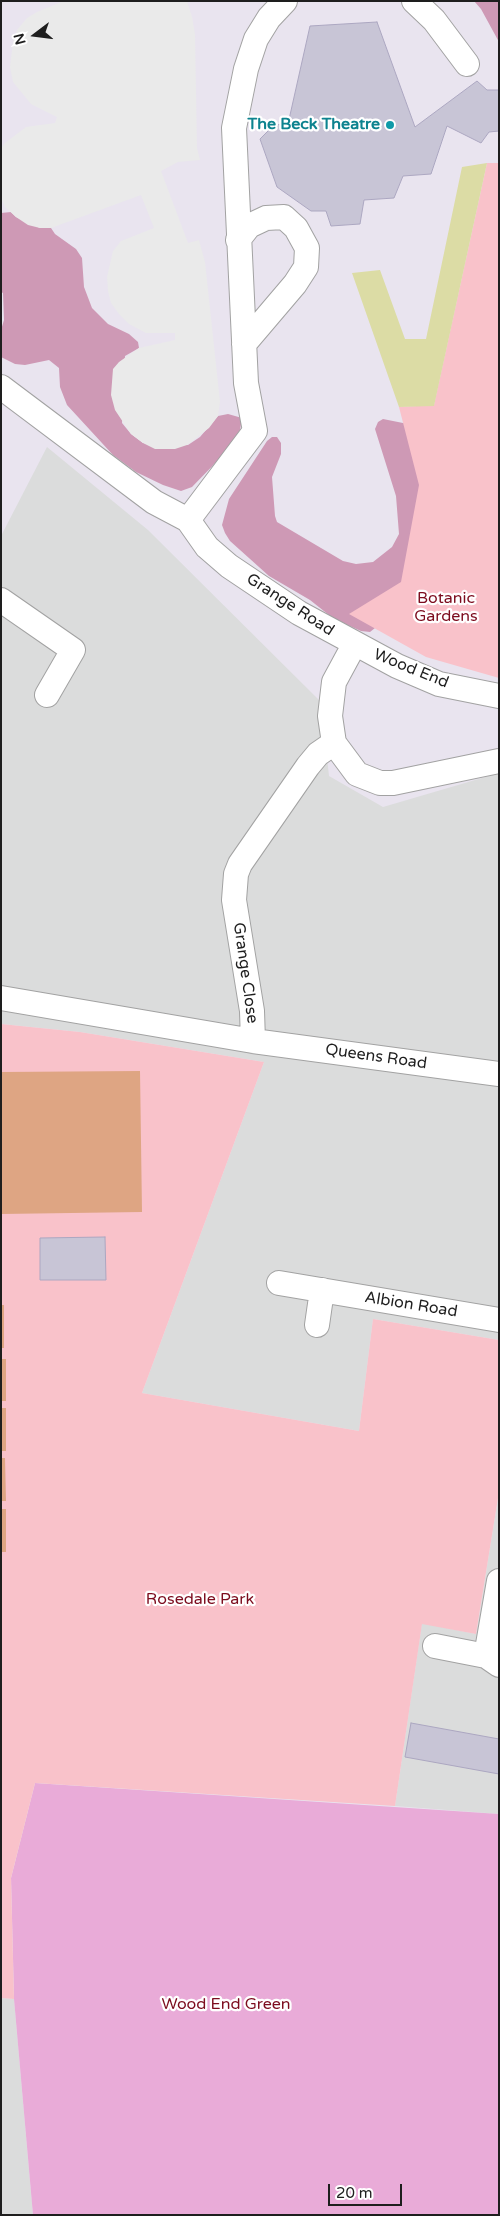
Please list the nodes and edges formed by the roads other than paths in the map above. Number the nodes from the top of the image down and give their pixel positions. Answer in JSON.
{"nodes":[{"id":1,"x":414,"y":1,"type":"edge"},
{"id":2,"x":278,"y":3,"type":"edge"},
{"id":3,"x":467,"y":64,"type":"dead end"},
{"id":4,"x":238,"y":240,"type":"junction"},
{"id":5,"x":244,"y":344,"type":"junction"},
{"id":6,"x":1,"y":387,"type":"edge"},
{"id":7,"x":188,"y":520,"type":"junction"},
{"id":8,"x":1,"y":600,"type":"edge"},
{"id":9,"x":354,"y":644,"type":"junction"},
{"id":10,"x":47,"y":695,"type":"dead end"},
{"id":11,"x":499,"y":696,"type":"edge"},
{"id":12,"x":334,"y":743,"type":"junction"},
{"id":13,"x":499,"y":761,"type":"edge"},
{"id":14,"x":1,"y":998,"type":"edge"},
{"id":15,"x":253,"y":1041,"type":"junction"},
{"id":16,"x":499,"y":1074,"type":"edge"},
{"id":17,"x":279,"y":1283,"type":"dead end"},
{"id":18,"x":322,"y":1290,"type":"junction"},
{"id":19,"x":499,"y":1320,"type":"edge"},
{"id":20,"x":317,"y":1325,"type":"dead end"},
{"id":21,"x":499,"y":1581,"type":"edge"},
{"id":22,"x":435,"y":1646,"type":"dead end"},
{"id":23,"x":492,"y":1660,"type":"edge"}],
"edges":[{"from":1,"to":3,"type":"street"},
{"from":2,"to":4,"type":"street"},
{"from":4,"to":5,"type":"street"},
{"from":4,"to":5,"type":"street"},
{"from":5,"to":7,"type":"street"},
{"from":6,"to":7,"type":"street","name":"Grange Road"},
{"from":7,"to":9,"type":"street","name":"Grange Road"},
{"from":8,"to":10,"type":"street"},
{"from":9,"to":11,"type":"street","name":"Wood End"},
{"from":9,"to":12,"type":"street"},
{"from":12,"to":13,"type":"street"},
{"from":12,"to":15,"type":"street","name":"Grange Close"},
{"from":14,"to":15,"type":"street","name":"Grange Close"},
{"from":15,"to":16,"type":"street","name":"Queens Road"},
{"from":17,"to":18,"type":"street","name":"Albion Road"},
{"from":18,"to":19,"type":"street","name":"Albion Road"},
{"from":18,"to":20,"type":"street"},
{"from":21,"to":23,"type":"street"},
{"from":22,"to":23,"type":"street"}]}
